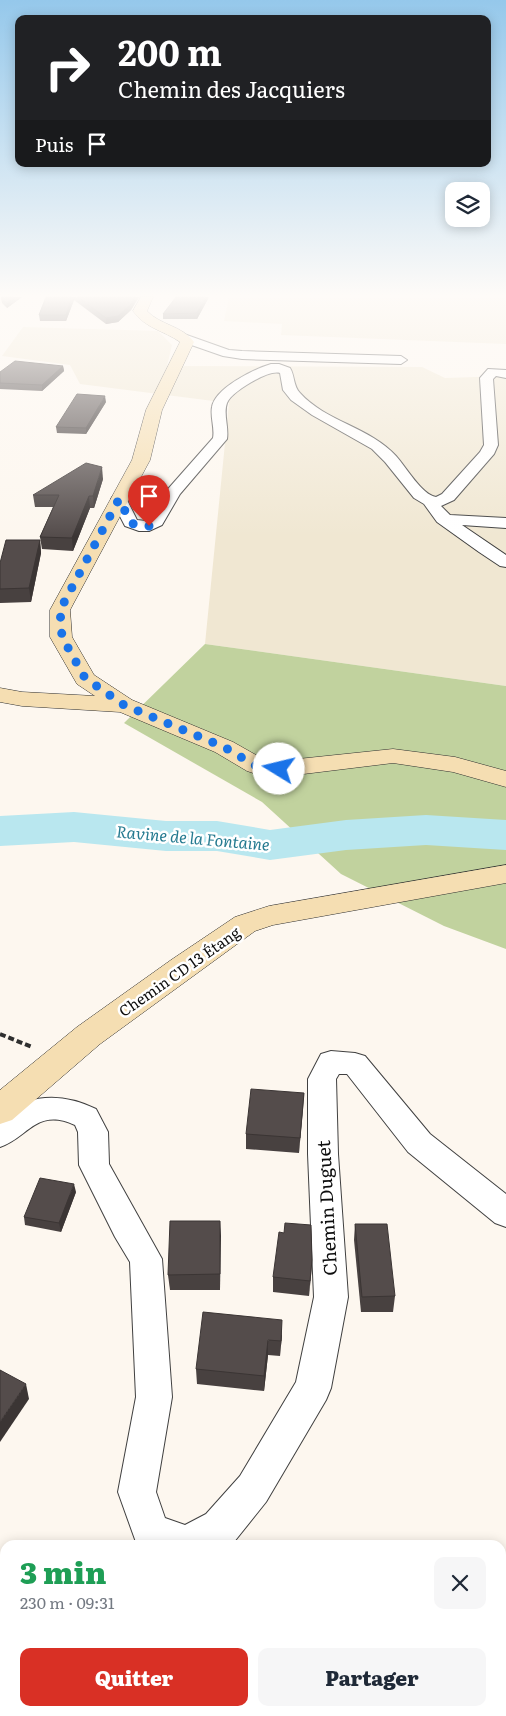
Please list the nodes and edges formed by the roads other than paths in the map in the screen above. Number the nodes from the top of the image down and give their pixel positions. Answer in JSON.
{"nodes":[{"id":1,"x":171,"y":377,"type":"edge"},
{"id":2,"x":252,"y":377,"type":"edge"},
{"id":3,"x":287,"y":377,"type":"edge"},
{"id":4,"x":487,"y":377,"type":"edge"},
{"id":5,"x":119,"y":499,"type":"junction"},
{"id":6,"x":430,"y":502,"type":"junction"},
{"id":7,"x":443,"y":519,"type":"junction"},
{"id":8,"x":506,"y":523,"type":"edge"},
{"id":9,"x":506,"y":562,"type":"edge"},
{"id":10,"x":0,"y":694,"type":"edge"},
{"id":11,"x":124,"y":705,"type":"junction"},
{"id":12,"x":506,"y":779,"type":"edge"},
{"id":13,"x":506,"y":874,"type":"edge"},
{"id":14,"x":0,"y":1110,"type":"edge"},
{"id":15,"x":0,"y":1135,"type":"edge"},
{"id":16,"x":506,"y":1213,"type":"edge"},
{"id":17,"x":173,"y":1540,"type":"edge"},
{"id":18,"x":197,"y":1540,"type":"edge"}],
"edges":[{"from":1,"to":5,"type":"main road"},
{"from":2,"to":5,"type":"street"},
{"from":3,"to":6,"type":"street"},
{"from":4,"to":6,"type":"street"},
{"from":5,"to":11,"type":"main road"},
{"from":6,"to":7,"type":"street"},
{"from":7,"to":8,"type":"street"},
{"from":7,"to":9,"type":"street"},
{"from":10,"to":11,"type":"main road"},
{"from":11,"to":12,"type":"main road"},
{"from":13,"to":14,"type":"main road","name":"Chemin CD 13 Étang"},
{"from":15,"to":17,"type":"street","name":"Chemin Duguet"},
{"from":16,"to":18,"type":"street","name":"Chemin Duguet"}]}
